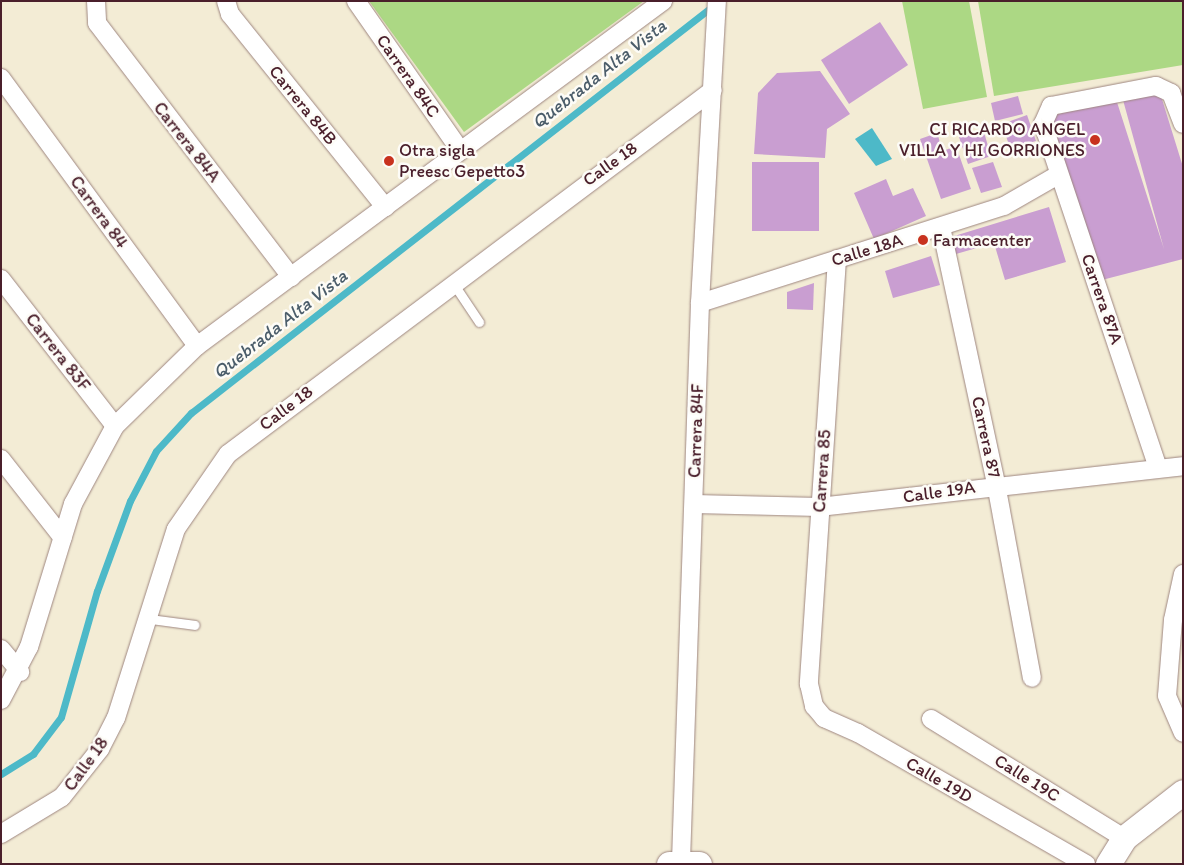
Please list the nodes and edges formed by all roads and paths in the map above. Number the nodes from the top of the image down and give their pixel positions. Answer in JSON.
{"nodes":[{"id":1,"x":96,"y":1,"type":"edge"},
{"id":2,"x":226,"y":1,"type":"edge"},
{"id":3,"x":356,"y":1,"type":"edge"},
{"id":4,"x":663,"y":1,"type":"edge"},
{"id":5,"x":717,"y":1,"type":"edge"},
{"id":6,"x":1,"y":78,"type":"edge"},
{"id":7,"x":713,"y":90,"type":"junction"},
{"id":8,"x":1183,"y":124,"type":"edge"},
{"id":9,"x":460,"y":150,"type":"junction"},
{"id":10,"x":1058,"y":175,"type":"junction"},
{"id":11,"x":385,"y":207,"type":"junction"},
{"id":12,"x":941,"y":227,"type":"junction"},
{"id":13,"x":837,"y":259,"type":"junction"},
{"id":14,"x":291,"y":277,"type":"junction"},
{"id":15,"x":1,"y":279,"type":"edge"},
{"id":16,"x":452,"y":282,"type":"junction"},
{"id":17,"x":700,"y":303,"type":"junction"},
{"id":18,"x":479,"y":322,"type":"dead end"},
{"id":19,"x":197,"y":346,"type":"junction"},
{"id":20,"x":115,"y":426,"type":"junction"},
{"id":21,"x":1,"y":459,"type":"edge"},
{"id":22,"x":1183,"y":466,"type":"edge"},
{"id":23,"x":1158,"y":468,"type":"junction"},
{"id":24,"x":996,"y":484,"type":"junction"},
{"id":25,"x":694,"y":504,"type":"junction"},
{"id":26,"x":819,"y":508,"type":"junction"},
{"id":27,"x":62,"y":538,"type":"junction"},
{"id":28,"x":1183,"y":574,"type":"edge"},
{"id":29,"x":150,"y":619,"type":"junction"},
{"id":30,"x":195,"y":625,"type":"dead end"},
{"id":31,"x":1,"y":648,"type":"edge"},
{"id":32,"x":20,"y":672,"type":"junction"},
{"id":33,"x":1032,"y":678,"type":"dead end"},
{"id":34,"x":809,"y":684,"type":"joint"},
{"id":35,"x":1,"y":700,"type":"edge"},
{"id":36,"x":931,"y":719,"type":"dead end"},
{"id":37,"x":1183,"y":733,"type":"edge"},
{"id":38,"x":1183,"y":792,"type":"edge"},
{"id":39,"x":1,"y":834,"type":"edge"},
{"id":40,"x":1124,"y":838,"type":"junction"},
{"id":41,"x":683,"y":863,"type":"edge"},
{"id":42,"x":1086,"y":864,"type":"edge"},
{"id":43,"x":1108,"y":864,"type":"edge"}],
"edges":[{"from":1,"to":14,"type":"street","name":"Carrera 84A"},
{"from":2,"to":11,"type":"street","name":"Carrera 84B"},
{"from":3,"to":9,"type":"street","name":"Carrera 84C"},
{"from":4,"to":9,"type":"street"},
{"from":5,"to":7,"type":"street","name":"Carrera 84F"},
{"from":6,"to":19,"type":"street","name":"Carrera 84"},
{"from":7,"to":16,"type":"street","name":"Calle 18"},
{"from":7,"to":17,"type":"street","name":"Carrera 84F"},
{"from":8,"to":10,"type":"street","name":"Carrera 87A"},
{"from":9,"to":11,"type":"street"},
{"from":10,"to":12,"type":"street","name":"Calle 18A"},
{"from":10,"to":23,"type":"street","name":"Carrera 87A"},
{"from":11,"to":14,"type":"street"},
{"from":12,"to":13,"type":"street","name":"Calle 18A"},
{"from":12,"to":24,"type":"street","name":"Carrera 87"},
{"from":13,"to":17,"type":"street","name":"Calle 18A"},
{"from":13,"to":26,"type":"street","name":"Carrera 85"},
{"from":14,"to":19,"type":"street"},
{"from":15,"to":20,"type":"street","name":"Carrera 83F"},
{"from":16,"to":18,"type":"lane"},
{"from":16,"to":29,"type":"street","name":"Calle 18"},
{"from":17,"to":25,"type":"street","name":"Carrera 84F"},
{"from":19,"to":20,"type":"street"},
{"from":20,"to":27,"type":"street"},
{"from":21,"to":27,"type":"street"},
{"from":22,"to":23,"type":"street","name":"Calle 19A"},
{"from":23,"to":24,"type":"street","name":"Calle 19A"},
{"from":24,"to":26,"type":"street","name":"Calle 19A"},
{"from":24,"to":33,"type":"street","name":"Carrera 87"},
{"from":25,"to":26,"type":"street","name":"Calle 19A"},
{"from":25,"to":41,"type":"street","name":"Carrera 84F"},
{"from":26,"to":34,"type":"street","name":"Carrera 85"},
{"from":27,"to":32,"type":"street"},
{"from":28,"to":37,"type":"street"},
{"from":29,"to":30,"type":"lane"},
{"from":29,"to":39,"type":"street","name":"Calle 18"},
{"from":31,"to":32,"type":"street"},
{"from":32,"to":35,"type":"street"},
{"from":34,"to":42,"type":"street","name":"Calle 19D"},
{"from":36,"to":40,"type":"street","name":"Calle 19C"},
{"from":38,"to":40,"type":"street"},
{"from":40,"to":43,"type":"street"}]}
